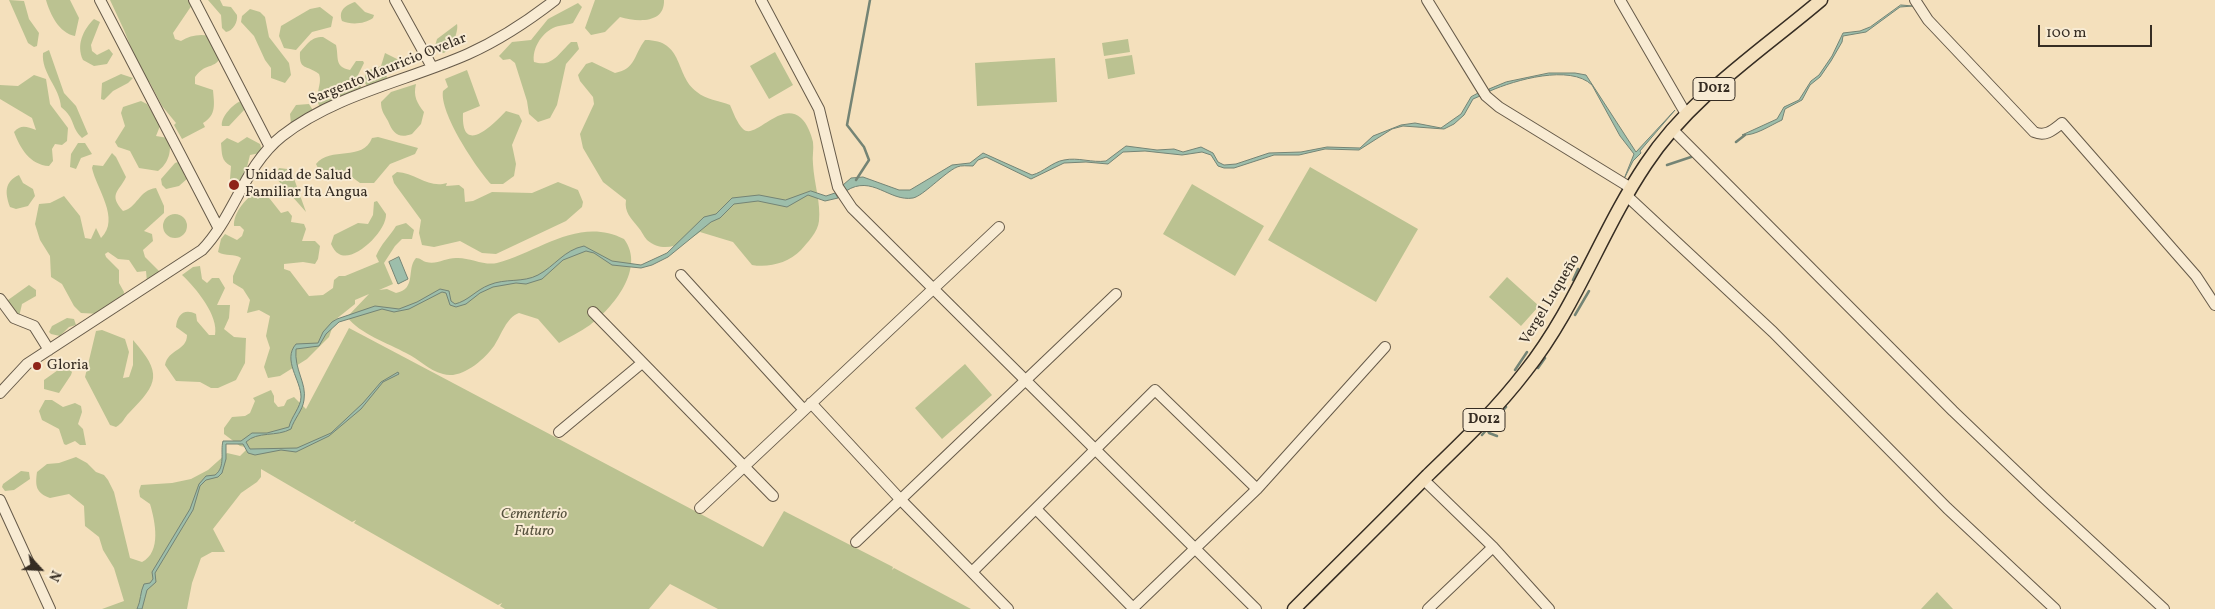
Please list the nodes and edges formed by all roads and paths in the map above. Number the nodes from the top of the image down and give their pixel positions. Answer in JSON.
{"nodes":[{"id":1,"x":100,"y":0,"type":"edge"},
{"id":2,"x":194,"y":0,"type":"edge"},
{"id":3,"x":395,"y":0,"type":"edge"},
{"id":4,"x":555,"y":0,"type":"edge"},
{"id":5,"x":761,"y":0,"type":"edge"},
{"id":6,"x":1427,"y":0,"type":"edge"},
{"id":7,"x":1620,"y":0,"type":"edge"},
{"id":8,"x":1915,"y":0,"type":"edge"},
{"id":9,"x":1819,"y":1,"type":"edge"},
{"id":10,"x":432,"y":67,"type":"junction"},
{"id":11,"x":1686,"y":114,"type":"junction"},
{"id":12,"x":1672,"y":129,"type":"junction"},
{"id":13,"x":270,"y":147,"type":"junction"},
{"id":14,"x":1629,"y":192,"type":"junction"},
{"id":15,"x":218,"y":227,"type":"junction"},
{"id":16,"x":999,"y":227,"type":"dead end"},
{"id":17,"x":681,"y":275,"type":"dead end"},
{"id":18,"x":934,"y":288,"type":"junction"},
{"id":19,"x":1116,"y":294,"type":"dead end"},
{"id":20,"x":0,"y":299,"type":"edge"},
{"id":21,"x":2215,"y":305,"type":"edge"},
{"id":22,"x":593,"y":312,"type":"dead end"},
{"id":23,"x":1385,"y":347,"type":"dead end"},
{"id":24,"x":49,"y":350,"type":"junction"},
{"id":25,"x":642,"y":363,"type":"junction"},
{"id":26,"x":1026,"y":379,"type":"junction"},
{"id":27,"x":0,"y":393,"type":"edge"},
{"id":28,"x":808,"y":407,"type":"junction"},
{"id":29,"x":560,"y":432,"type":"dead end"},
{"id":30,"x":1096,"y":448,"type":"junction"},
{"id":31,"x":744,"y":466,"type":"junction"},
{"id":32,"x":1428,"y":484,"type":"junction"},
{"id":33,"x":1257,"y":489,"type":"junction"},
{"id":34,"x":773,"y":496,"type":"dead end"},
{"id":35,"x":900,"y":499,"type":"junction"},
{"id":36,"x":0,"y":500,"type":"edge"},
{"id":37,"x":700,"y":508,"type":"dead end"},
{"id":38,"x":1036,"y":508,"type":"junction"},
{"id":39,"x":856,"y":542,"type":"dead end"},
{"id":40,"x":1493,"y":547,"type":"junction"},
{"id":41,"x":1195,"y":548,"type":"junction"},
{"id":42,"x":972,"y":572,"type":"junction"},
{"id":43,"x":50,"y":609,"type":"edge"},
{"id":44,"x":1008,"y":609,"type":"edge"},
{"id":45,"x":1132,"y":609,"type":"edge"},
{"id":46,"x":1256,"y":609,"type":"edge"},
{"id":47,"x":1295,"y":609,"type":"edge"},
{"id":48,"x":1428,"y":609,"type":"edge"},
{"id":49,"x":1549,"y":609,"type":"edge"},
{"id":50,"x":2054,"y":609,"type":"edge"},
{"id":51,"x":2164,"y":609,"type":"edge"}],
"edges":[{"from":1,"to":15,"type":"street"},
{"from":2,"to":13,"type":"street"},
{"from":3,"to":10,"type":"street"},
{"from":4,"to":10,"type":"street","name":"Sargento Mauricio Ovelar"},
{"from":5,"to":18,"type":"street"},
{"from":6,"to":14,"type":"street"},
{"from":7,"to":11,"type":"street"},
{"from":8,"to":21,"type":"street"},
{"from":9,"to":11,"type":"main road","name":"Vergel Luqueño","number":"D012"},
{"from":10,"to":13,"type":"street","name":"Sargento Mauricio Ovelar"},
{"from":11,"to":12,"type":"main road","name":"Vergel Luqueño","number":"D012"},
{"from":12,"to":14,"type":"main road","name":"Vergel Luqueño","number":"D012"},
{"from":12,"to":51,"type":"street"},
{"from":13,"to":15,"type":"street","name":"Sargento Mauricio Ovelar"},
{"from":14,"to":32,"type":"main road","name":"Vergel Luqueño","number":"D012"},
{"from":14,"to":50,"type":"street"},
{"from":15,"to":24,"type":"street","name":"Sargento Mauricio Ovelar"},
{"from":16,"to":18,"type":"street"},
{"from":17,"to":28,"type":"street"},
{"from":18,"to":26,"type":"street"},
{"from":18,"to":28,"type":"street"},
{"from":19,"to":26,"type":"street"},
{"from":20,"to":24,"type":"street"},
{"from":22,"to":25,"type":"street"},
{"from":23,"to":33,"type":"street"},
{"from":24,"to":27,"type":"street","name":"Sargento Mauricio Ovelar"},
{"from":25,"to":29,"type":"street"},
{"from":25,"to":31,"type":"street"},
{"from":26,"to":30,"type":"street"},
{"from":26,"to":35,"type":"street"},
{"from":28,"to":31,"type":"street"},
{"from":28,"to":35,"type":"street"},
{"from":30,"to":33,"type":"street"},
{"from":30,"to":38,"type":"street"},
{"from":30,"to":41,"type":"street"},
{"from":31,"to":34,"type":"street"},
{"from":31,"to":37,"type":"street"},
{"from":32,"to":40,"type":"street"},
{"from":32,"to":47,"type":"main road","name":"Vergel Luqueño","number":"D012"},
{"from":33,"to":41,"type":"street"},
{"from":35,"to":39,"type":"street"},
{"from":35,"to":42,"type":"street"},
{"from":36,"to":43,"type":"street"},
{"from":38,"to":42,"type":"street"},
{"from":38,"to":45,"type":"street"},
{"from":40,"to":48,"type":"street"},
{"from":40,"to":49,"type":"street"},
{"from":41,"to":45,"type":"street"},
{"from":41,"to":46,"type":"street"},
{"from":42,"to":44,"type":"street"}]}
